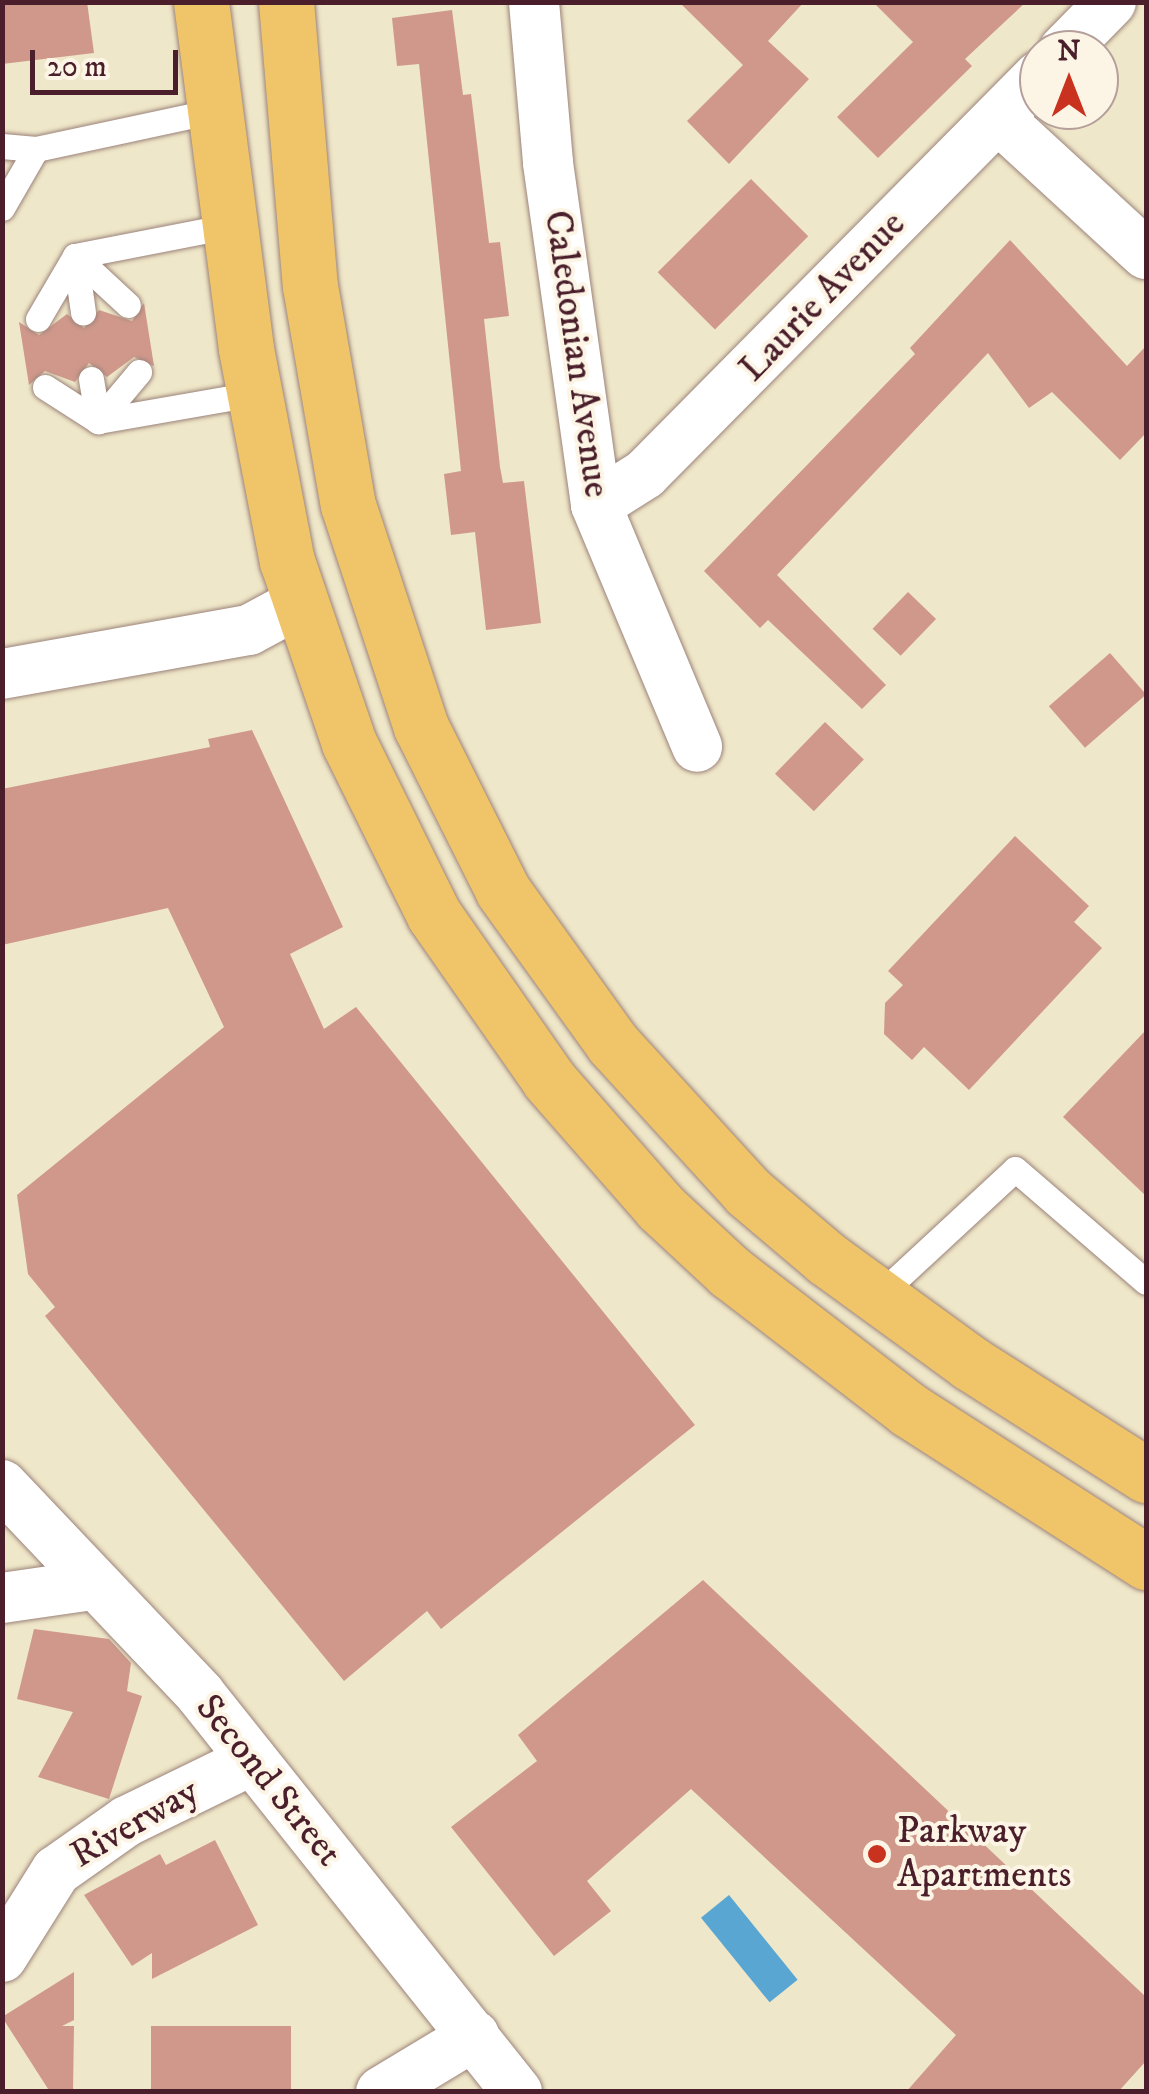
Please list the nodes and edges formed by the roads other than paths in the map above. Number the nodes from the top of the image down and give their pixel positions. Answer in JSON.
{"nodes":[{"id":1,"x":201,"y":2,"type":"edge"},
{"id":2,"x":286,"y":2,"type":"edge"},
{"id":3,"x":534,"y":2,"type":"edge"},
{"id":4,"x":1111,"y":2,"type":"edge"},
{"id":5,"x":1084,"y":30,"type":"edge"},
{"id":6,"x":1019,"y":96,"type":"edge"},
{"id":7,"x":214,"y":111,"type":"junction"},
{"id":8,"x":998,"y":118,"type":"junction"},
{"id":9,"x":2,"y":146,"type":"edge"},
{"id":10,"x":36,"y":150,"type":"junction"},
{"id":11,"x":2,"y":208,"type":"edge"},
{"id":12,"x":229,"y":226,"type":"junction"},
{"id":13,"x":1146,"y":254,"type":"edge"},
{"id":14,"x":75,"y":256,"type":"junction"},
{"id":15,"x":128,"y":306,"type":"dead end"},
{"id":16,"x":83,"y":312,"type":"dead end"},
{"id":17,"x":38,"y":319,"type":"dead end"},
{"id":18,"x":139,"y":372,"type":"dead end"},
{"id":19,"x":91,"y":379,"type":"dead end"},
{"id":20,"x":45,"y":387,"type":"dead end"},
{"id":21,"x":253,"y":394,"type":"junction"},
{"id":22,"x":98,"y":421,"type":"junction"},
{"id":23,"x":596,"y":504,"type":"junction"},
{"id":24,"x":299,"y":603,"type":"junction"},
{"id":25,"x":2,"y":674,"type":"edge"},
{"id":26,"x":697,"y":747,"type":"dead end"},
{"id":27,"x":1146,"y":1282,"type":"edge"},
{"id":28,"x":877,"y":1297,"type":"junction"},
{"id":29,"x":1146,"y":1475,"type":"edge"},
{"id":30,"x":2,"y":1485,"type":"edge"},
{"id":31,"x":1146,"y":1562,"type":"edge"},
{"id":32,"x":92,"y":1585,"type":"junction"},
{"id":33,"x":2,"y":1598,"type":"edge"},
{"id":34,"x":252,"y":1760,"type":"junction"},
{"id":35,"x":2,"y":1957,"type":"edge"},
{"id":36,"x":474,"y":2036,"type":"junction"},
{"id":37,"x":381,"y":2092,"type":"edge"},
{"id":38,"x":517,"y":2092,"type":"edge"}],
"edges":[{"from":1,"to":7,"type":"highway"},
{"from":2,"to":28,"type":"highway"},
{"from":3,"to":23,"type":"street","name":"Caledonian Avenue"},
{"from":4,"to":5,"type":"street"},
{"from":6,"to":8,"type":"street","name":"Laurie Avenue"},
{"from":7,"to":10,"type":"lane"},
{"from":7,"to":12,"type":"highway"},
{"from":8,"to":13,"type":"street"},
{"from":8,"to":23,"type":"street","name":"Laurie Avenue"},
{"from":9,"to":10,"type":"lane"},
{"from":10,"to":11,"type":"lane"},
{"from":12,"to":14,"type":"lane"},
{"from":12,"to":21,"type":"highway"},
{"from":14,"to":15,"type":"lane"},
{"from":14,"to":16,"type":"lane"},
{"from":14,"to":17,"type":"lane"},
{"from":18,"to":22,"type":"lane"},
{"from":19,"to":22,"type":"lane"},
{"from":20,"to":22,"type":"lane"},
{"from":21,"to":22,"type":"lane"},
{"from":21,"to":24,"type":"highway"},
{"from":23,"to":26,"type":"street","name":"Caledonian Avenue"},
{"from":24,"to":25,"type":"street"},
{"from":24,"to":31,"type":"highway"},
{"from":27,"to":28,"type":"lane"},
{"from":28,"to":29,"type":"highway"},
{"from":30,"to":32,"type":"street","name":"Second Street"},
{"from":32,"to":33,"type":"street"},
{"from":32,"to":34,"type":"street","name":"Second Street"},
{"from":34,"to":35,"type":"street","name":"Riverway"},
{"from":34,"to":36,"type":"street","name":"Second Street"},
{"from":36,"to":37,"type":"street"},
{"from":36,"to":38,"type":"street","name":"Second Street"}]}
